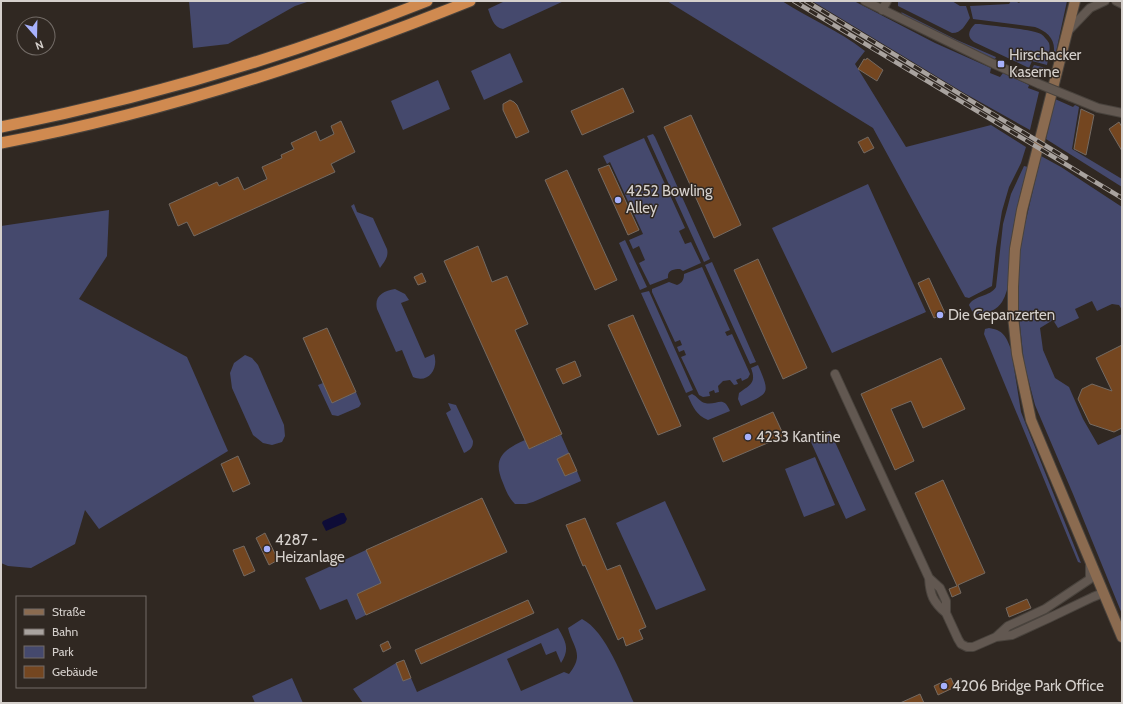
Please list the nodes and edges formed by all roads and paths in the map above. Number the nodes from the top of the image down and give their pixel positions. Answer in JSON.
{"nodes":[{"id":1,"x":427,"y":1,"type":"edge"},
{"id":2,"x":470,"y":1,"type":"edge"},
{"id":3,"x":865,"y":1,"type":"edge"},
{"id":4,"x":887,"y":1,"type":"edge"},
{"id":5,"x":1075,"y":1,"type":"edge"},
{"id":6,"x":1105,"y":1,"type":"edge"},
{"id":7,"x":1116,"y":1,"type":"edge"},
{"id":8,"x":1122,"y":4,"type":"edge"},
{"id":9,"x":882,"y":10,"type":"junction"},
{"id":10,"x":1066,"y":34,"type":"junction"},
{"id":11,"x":1122,"y":113,"type":"edge"},
{"id":12,"x":1,"y":127,"type":"edge"},
{"id":13,"x":1,"y":143,"type":"edge"},
{"id":14,"x":835,"y":374,"type":"dead end"},
{"id":15,"x":1090,"y":562,"type":"junction"},
{"id":16,"x":1103,"y":593,"type":"junction"},
{"id":17,"x":996,"y":637,"type":"junction"},
{"id":18,"x":1122,"y":637,"type":"edge"}],
"edges":[{"from":1,"to":12,"type":"highway"},
{"from":2,"to":13,"type":"highway"},
{"from":3,"to":9,"type":"street"},
{"from":4,"to":9,"type":"street"},
{"from":5,"to":10,"type":"main road"},
{"from":6,"to":10,"type":"street"},
{"from":7,"to":8,"type":"street"},
{"from":9,"to":11,"type":"street","bridge":true},
{"from":10,"to":15,"type":"main road"},
{"from":14,"to":17,"type":"street"},
{"from":15,"to":16,"type":"main road"},
{"from":15,"to":17,"type":"street"},
{"from":16,"to":17,"type":"street"},
{"from":16,"to":18,"type":"main road"}]}
